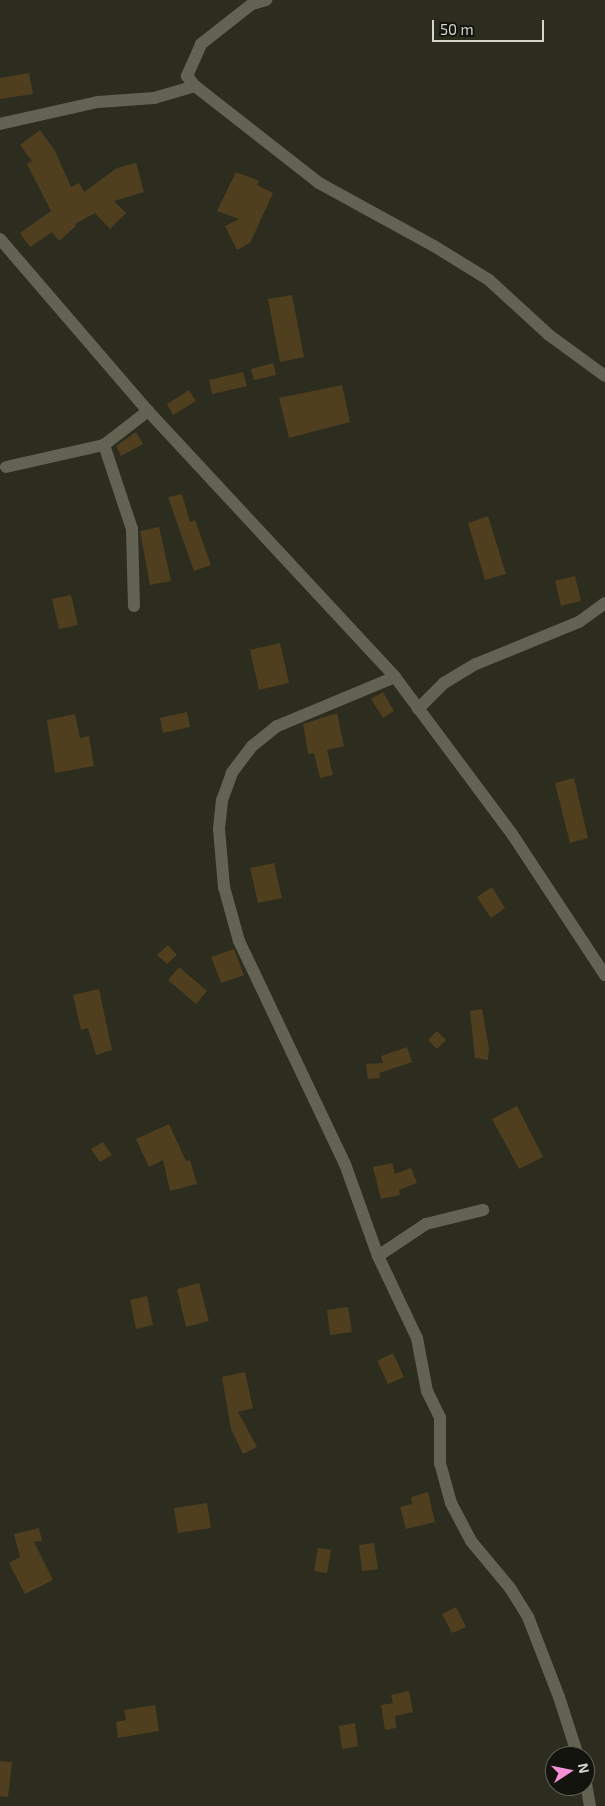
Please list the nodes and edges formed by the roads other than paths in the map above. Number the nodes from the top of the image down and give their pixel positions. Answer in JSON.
{"nodes":[{"id":1,"x":266,"y":0,"type":"edge"},
{"id":2,"x":195,"y":86,"type":"junction"},
{"id":3,"x":0,"y":124,"type":"edge"},
{"id":4,"x":0,"y":239,"type":"edge"},
{"id":5,"x":605,"y":376,"type":"edge"},
{"id":6,"x":148,"y":411,"type":"junction"},
{"id":7,"x":104,"y":445,"type":"junction"},
{"id":8,"x":6,"y":467,"type":"dead end"},
{"id":9,"x":605,"y":603,"type":"edge"},
{"id":10,"x":134,"y":606,"type":"dead end"},
{"id":11,"x":395,"y":677,"type":"junction"},
{"id":12,"x":418,"y":709,"type":"junction"},
{"id":13,"x":605,"y":975,"type":"edge"},
{"id":14,"x":483,"y":1210,"type":"dead end"},
{"id":15,"x":378,"y":1256,"type":"junction"},
{"id":16,"x":575,"y":1746,"type":"edge"}],
"edges":[{"from":1,"to":2,"type":"street"},
{"from":2,"to":3,"type":"street"},
{"from":2,"to":5,"type":"street"},
{"from":4,"to":6,"type":"street"},
{"from":6,"to":7,"type":"street"},
{"from":6,"to":11,"type":"street"},
{"from":7,"to":8,"type":"street"},
{"from":7,"to":10,"type":"street"},
{"from":9,"to":12,"type":"street"},
{"from":11,"to":12,"type":"street"},
{"from":11,"to":15,"type":"street"},
{"from":12,"to":13,"type":"street"},
{"from":14,"to":15,"type":"street"},
{"from":15,"to":16,"type":"street"}]}
